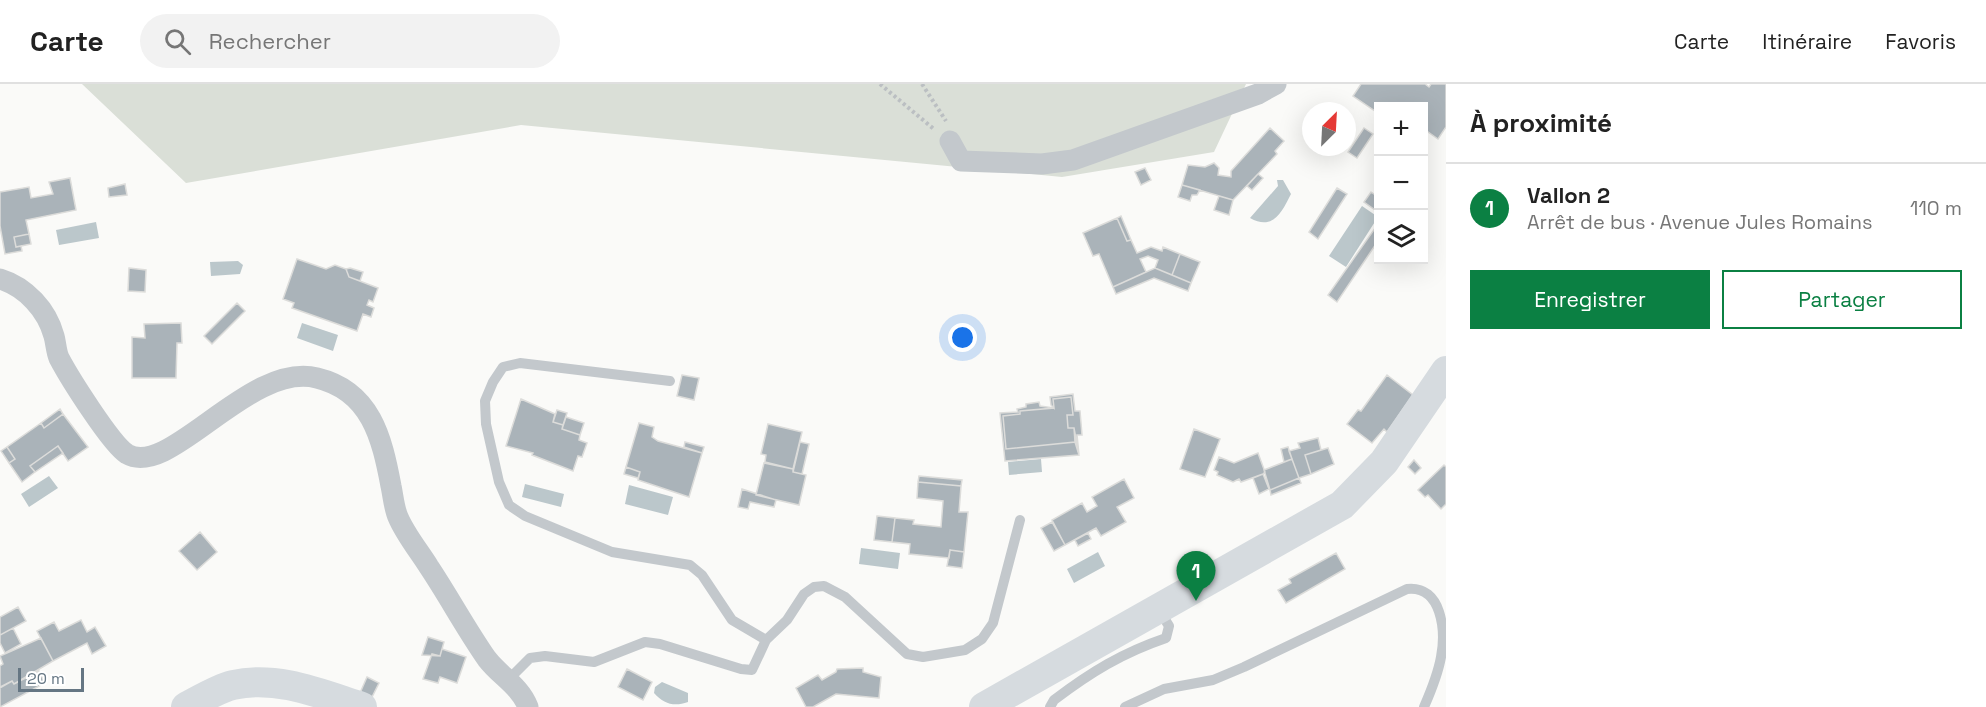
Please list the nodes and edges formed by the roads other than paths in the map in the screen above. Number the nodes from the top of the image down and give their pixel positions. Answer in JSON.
{"nodes":[{"id":1,"x":1276,"y":84,"type":"edge"},
{"id":2,"x":950,"y":141,"type":"road end"},
{"id":3,"x":0,"y":279,"type":"edge"},
{"id":4,"x":1446,"y":371,"type":"edge"},
{"id":5,"x":670,"y":381,"type":"dead end"},
{"id":6,"x":1020,"y":520,"type":"dead end"},
{"id":7,"x":1159,"y":609,"type":"junction"},
{"id":8,"x":766,"y":640,"type":"junction"},
{"id":9,"x":508,"y":680,"type":"junction"},
{"id":10,"x":186,"y":707,"type":"edge"},
{"id":11,"x":362,"y":707,"type":"edge"},
{"id":12,"x":528,"y":707,"type":"edge"},
{"id":13,"x":984,"y":707,"type":"edge"},
{"id":14,"x":1050,"y":707,"type":"edge"},
{"id":15,"x":1125,"y":707,"type":"edge"},
{"id":16,"x":1424,"y":707,"type":"edge"}],
"edges":[{"from":1,"to":2,"type":"street"},
{"from":3,"to":9,"type":"street"},
{"from":4,"to":7,"type":"street"},
{"from":5,"to":8,"type":"lane"},
{"from":6,"to":8,"type":"lane"},
{"from":7,"to":13,"type":"street"},
{"from":7,"to":14,"type":"lane"},
{"from":8,"to":9,"type":"lane"},
{"from":9,"to":12,"type":"street"},
{"from":10,"to":11,"type":"street"},
{"from":15,"to":16,"type":"lane"}]}
